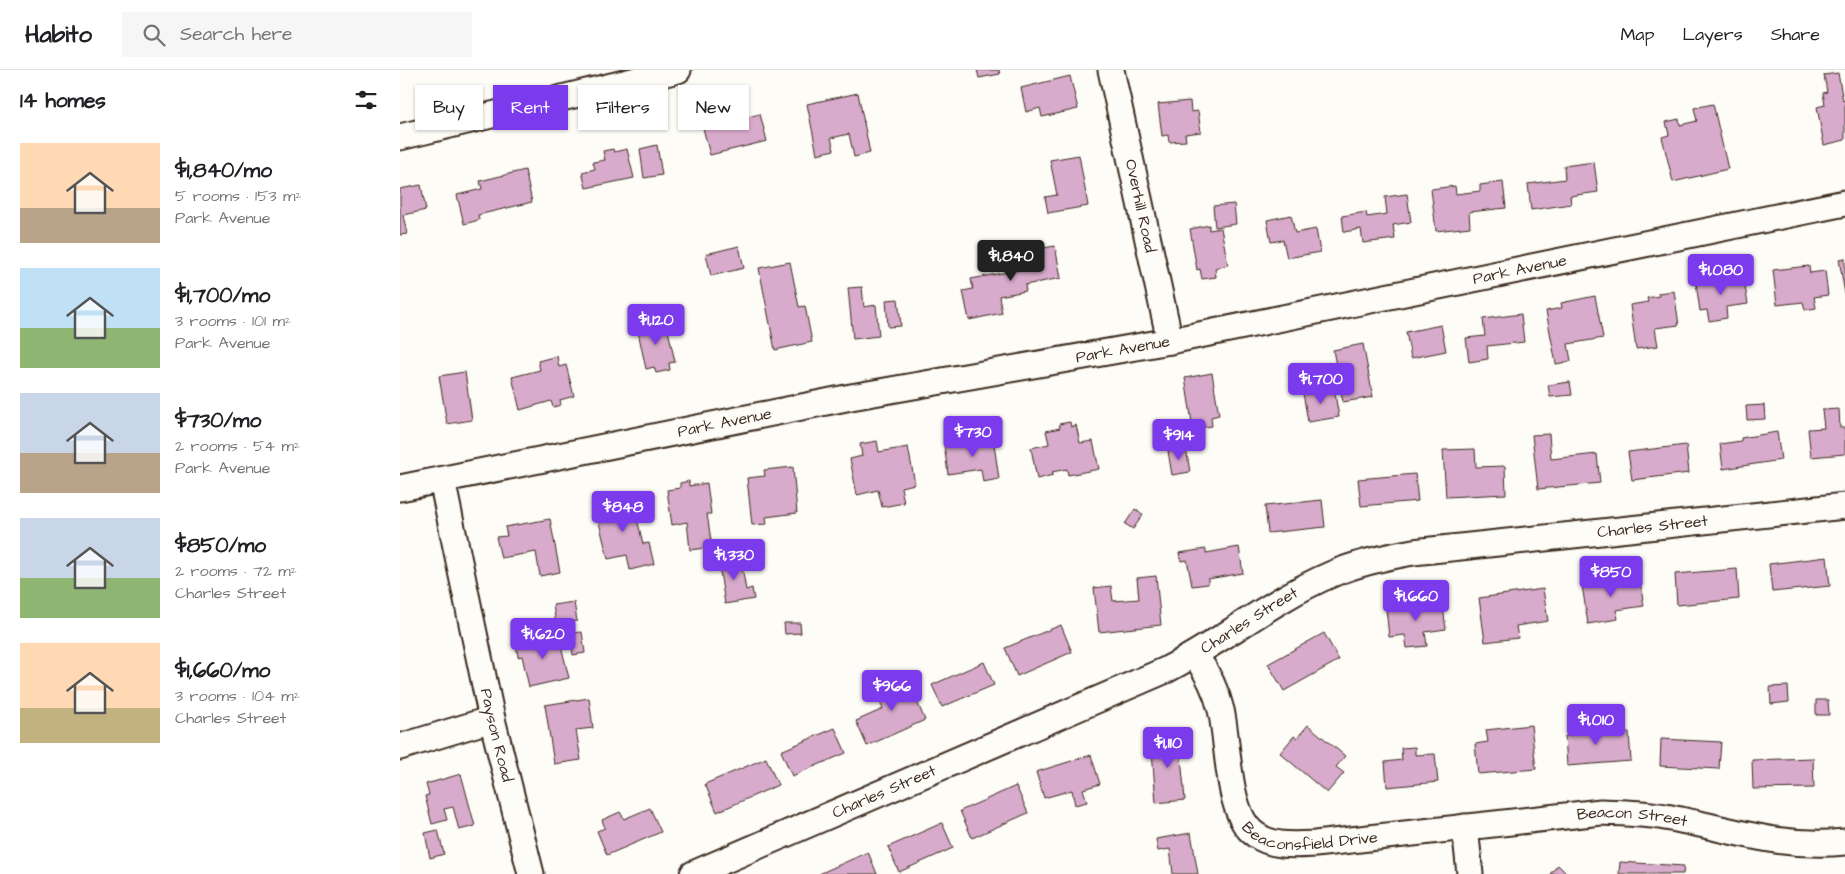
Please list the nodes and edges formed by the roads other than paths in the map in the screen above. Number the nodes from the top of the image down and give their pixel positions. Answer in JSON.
{"nodes":[{"id":1,"x":678,"y":70,"type":"edge"},
{"id":2,"x":1111,"y":70,"type":"edge"},
{"id":3,"x":400,"y":137,"type":"edge"},
{"id":4,"x":1845,"y":203,"type":"edge"},
{"id":5,"x":1170,"y":341,"type":"junction"},
{"id":6,"x":442,"y":480,"type":"junction"},
{"id":7,"x":400,"y":488,"type":"edge"},
{"id":8,"x":1845,"y":506,"type":"edge"},
{"id":9,"x":1195,"y":655,"type":"junction"},
{"id":10,"x":492,"y":719,"type":"junction"},
{"id":11,"x":400,"y":747,"type":"edge"},
{"id":12,"x":1465,"y":827,"type":"junction"},
{"id":13,"x":1845,"y":842,"type":"edge"},
{"id":14,"x":532,"y":874,"type":"edge"},
{"id":15,"x":693,"y":874,"type":"edge"},
{"id":16,"x":1470,"y":874,"type":"edge"}],
"edges":[{"from":1,"to":3,"type":"street"},
{"from":2,"to":5,"type":"street","name":"Overhill Road"},
{"from":4,"to":5,"type":"street","name":"Park Avenue"},
{"from":5,"to":6,"type":"street","name":"Park Avenue"},
{"from":6,"to":7,"type":"street","name":"Park Avenue"},
{"from":6,"to":10,"type":"street","name":"Payson Road"},
{"from":8,"to":9,"type":"street","name":"Charles Street"},
{"from":9,"to":12,"type":"street","name":"Beaconsfield Drive"},
{"from":9,"to":15,"type":"street","name":"Charles Street"},
{"from":10,"to":11,"type":"street"},
{"from":10,"to":14,"type":"street","name":"Payson Road"},
{"from":12,"to":13,"type":"street","name":"Beacon Street"},
{"from":12,"to":16,"type":"street"}]}
